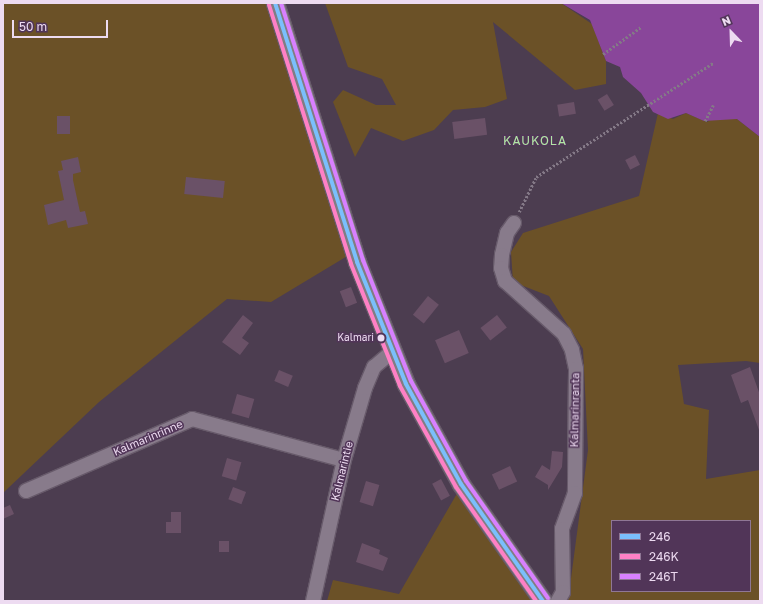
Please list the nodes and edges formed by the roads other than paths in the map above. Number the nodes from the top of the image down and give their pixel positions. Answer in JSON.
{"nodes":[{"id":1,"x":275,"y":3,"type":"edge"},
{"id":2,"x":514,"y":224,"type":"road end"},
{"id":3,"x":392,"y":352,"type":"junction"},
{"id":4,"x":344,"y":460,"type":"junction"},
{"id":5,"x":26,"y":491,"type":"dead end"},
{"id":6,"x":313,"y":601,"type":"edge"},
{"id":7,"x":543,"y":601,"type":"edge"},
{"id":8,"x":558,"y":601,"type":"edge"}],
"edges":[{"from":1,"to":3,"type":"main road"},
{"from":2,"to":8,"type":"street","name":"Kalmarinranta"},
{"from":3,"to":4,"type":"street","name":"Kalmarintie"},
{"from":3,"to":7,"type":"main road"},
{"from":4,"to":5,"type":"street","name":"Kalmarinrinne"},
{"from":4,"to":6,"type":"street","name":"Kalmarintie"}]}
